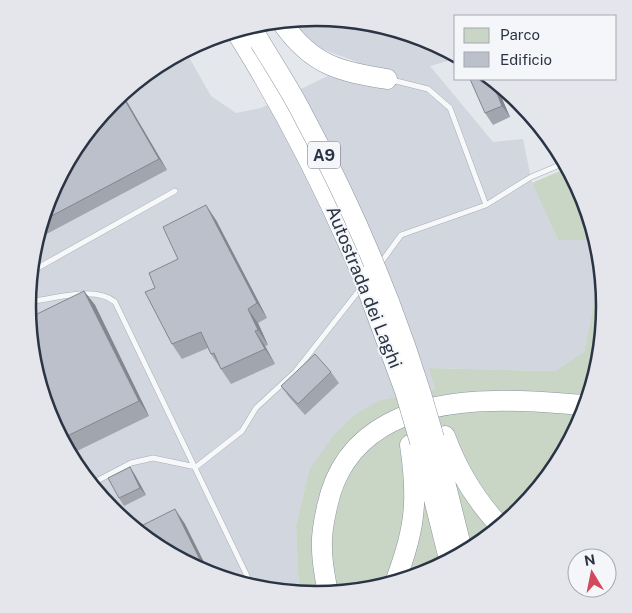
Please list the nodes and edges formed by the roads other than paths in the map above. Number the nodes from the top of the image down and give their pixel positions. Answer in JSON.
{"nodes":[{"id":1,"x":286,"y":28,"type":"edge"},
{"id":2,"x":249,"y":38,"type":"edge"},
{"id":3,"x":387,"y":79,"type":"joint"},
{"id":4,"x":559,"y":165,"type":"edge"},
{"id":5,"x":174,"y":191,"type":"dead end"},
{"id":6,"x":486,"y":206,"type":"junction"},
{"id":7,"x":38,"y":268,"type":"edge"},
{"id":8,"x":371,"y":276,"type":"junction"},
{"id":9,"x":36,"y":301,"type":"edge"},
{"id":10,"x":578,"y":405,"type":"edge"},
{"id":11,"x":427,"y":440,"type":"junction"},
{"id":12,"x":196,"y":467,"type":"junction"},
{"id":13,"x":97,"y":480,"type":"edge"},
{"id":14,"x":495,"y":522,"type":"edge"},
{"id":15,"x":461,"y":546,"type":"edge"},
{"id":16,"x":448,"y":553,"type":"edge"},
{"id":17,"x":398,"y":574,"type":"edge"},
{"id":18,"x":248,"y":578,"type":"edge"},
{"id":19,"x":327,"y":586,"type":"edge"}],
"edges":[{"from":1,"to":3,"type":"highway"},
{"from":2,"to":8,"type":"highway","name":"Autostrada dei Laghi","number":"A9","bridge":true},
{"from":3,"to":6,"type":"lane"},
{"from":4,"to":6,"type":"lane"},
{"from":5,"to":7,"type":"lane"},
{"from":6,"to":8,"type":"lane"},
{"from":8,"to":11,"type":"highway","name":"Autostrada dei Laghi","number":"A9","bridge":true},
{"from":8,"to":12,"type":"lane"},
{"from":9,"to":12,"type":"lane"},
{"from":10,"to":19,"type":"highway"},
{"from":11,"to":14,"type":"highway"},
{"from":11,"to":15,"type":"highway","name":"Autostrada dei Laghi","number":"A9"},
{"from":11,"to":16,"type":"highway","name":"Autostrada dei Laghi","number":"A9"},
{"from":11,"to":17,"type":"highway"},
{"from":12,"to":13,"type":"lane"},
{"from":12,"to":18,"type":"lane"}]}
